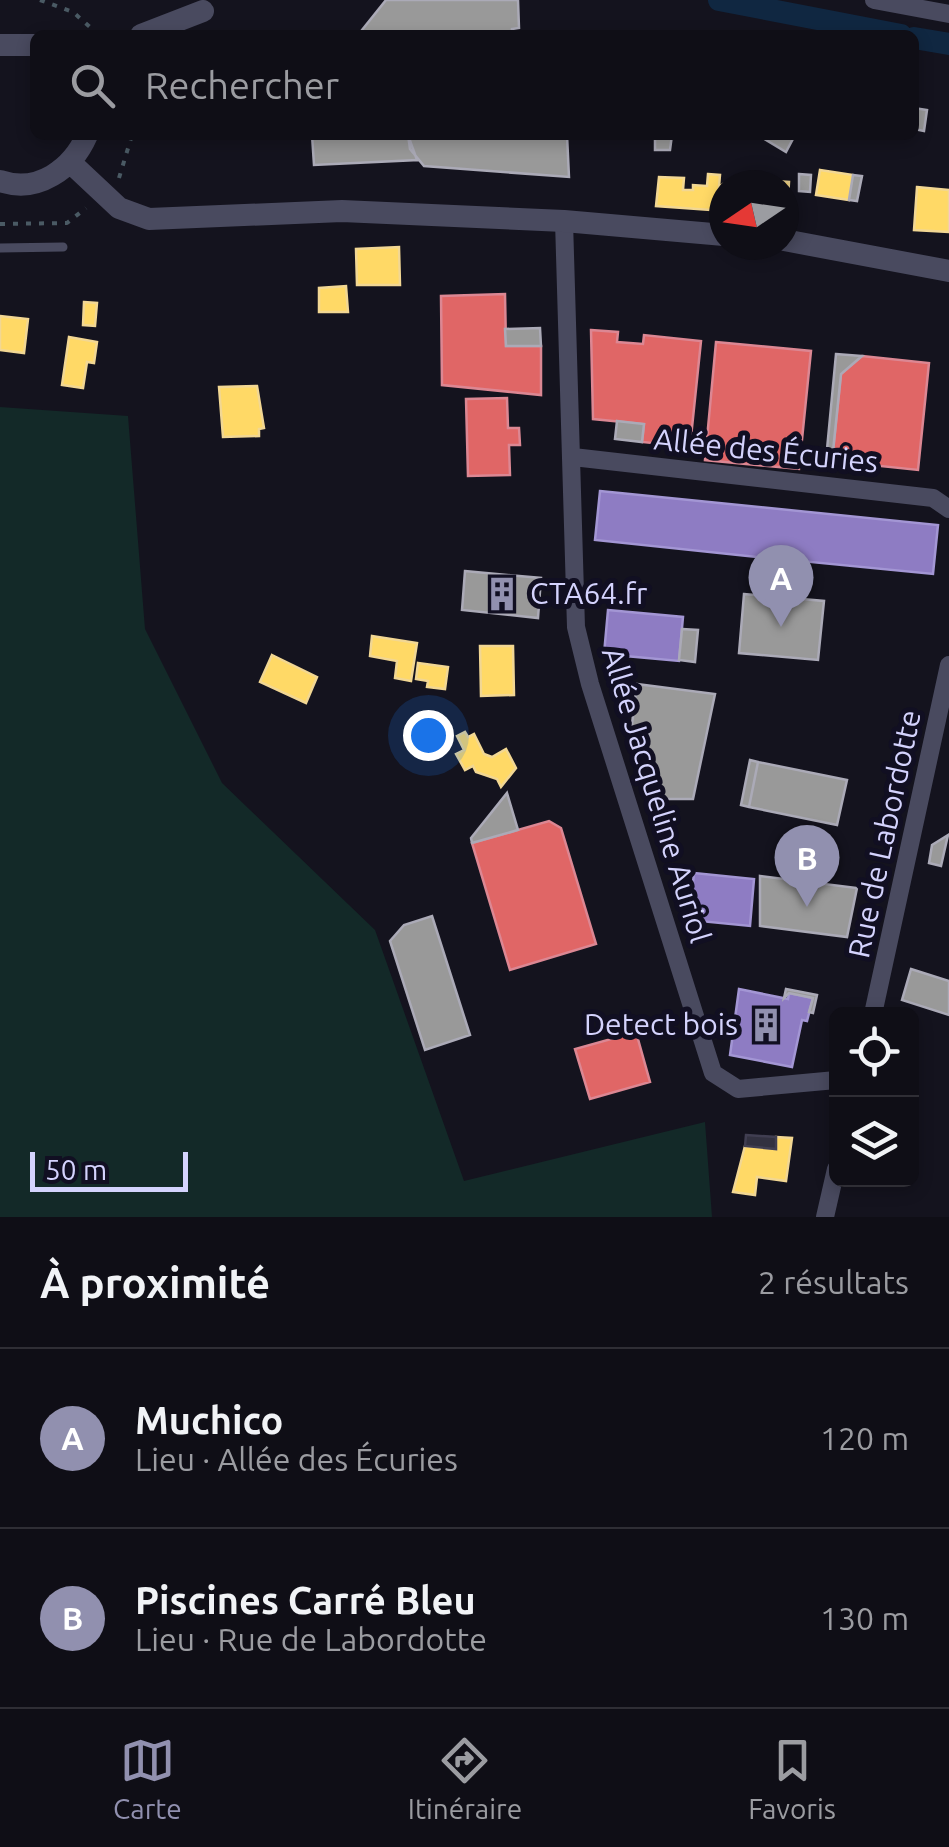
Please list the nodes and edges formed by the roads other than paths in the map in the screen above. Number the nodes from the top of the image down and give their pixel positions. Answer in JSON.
{"nodes":[{"id":1,"x":874,"y":0,"type":"edge"},
{"id":2,"x":211,"y":6,"type":"edge"},
{"id":3,"x":940,"y":8,"type":"edge"},
{"id":4,"x":153,"y":30,"type":"edge"},
{"id":5,"x":180,"y":30,"type":"edge"},
{"id":6,"x":30,"y":44,"type":"edge"},
{"id":7,"x":0,"y":46,"type":"edge"},
{"id":8,"x":85,"y":140,"type":"edge"},
{"id":9,"x":71,"y":163,"type":"junction"},
{"id":10,"x":0,"y":181,"type":"edge"},
{"id":11,"x":564,"y":221,"type":"junction"},
{"id":12,"x":709,"y":234,"type":"edge"},
{"id":13,"x":799,"y":243,"type":"edge"},
{"id":14,"x":63,"y":247,"type":"dead end"},
{"id":15,"x":0,"y":248,"type":"edge"},
{"id":16,"x":949,"y":271,"type":"edge"},
{"id":17,"x":573,"y":457,"type":"junction"},
{"id":18,"x":949,"y":509,"type":"edge"},
{"id":19,"x":949,"y":665,"type":"edge"},
{"id":20,"x":875,"y":1007,"type":"edge"},
{"id":21,"x":829,"y":1081,"type":"edge"},
{"id":22,"x":832,"y":1187,"type":"edge"},
{"id":23,"x":825,"y":1217,"type":"edge"}],
"edges":[{"from":1,"to":3,"type":"street"},
{"from":2,"to":4,"type":"street"},
{"from":2,"to":5,"type":"street"},
{"from":6,"to":7,"type":"street"},
{"from":8,"to":9,"type":"street"},
{"from":9,"to":10,"type":"street"},
{"from":9,"to":11,"type":"street"},
{"from":11,"to":12,"type":"street"},
{"from":11,"to":17,"type":"street","name":"Allée Jacqueline Auriol"},
{"from":13,"to":16,"type":"street"},
{"from":14,"to":15,"type":"lane"},
{"from":17,"to":18,"type":"street","name":"Allée des Écuries"},
{"from":17,"to":21,"type":"street","name":"Allée Jacqueline Auriol"},
{"from":19,"to":20,"type":"street","name":"Rue de Labordotte"},
{"from":22,"to":23,"type":"street"}]}
